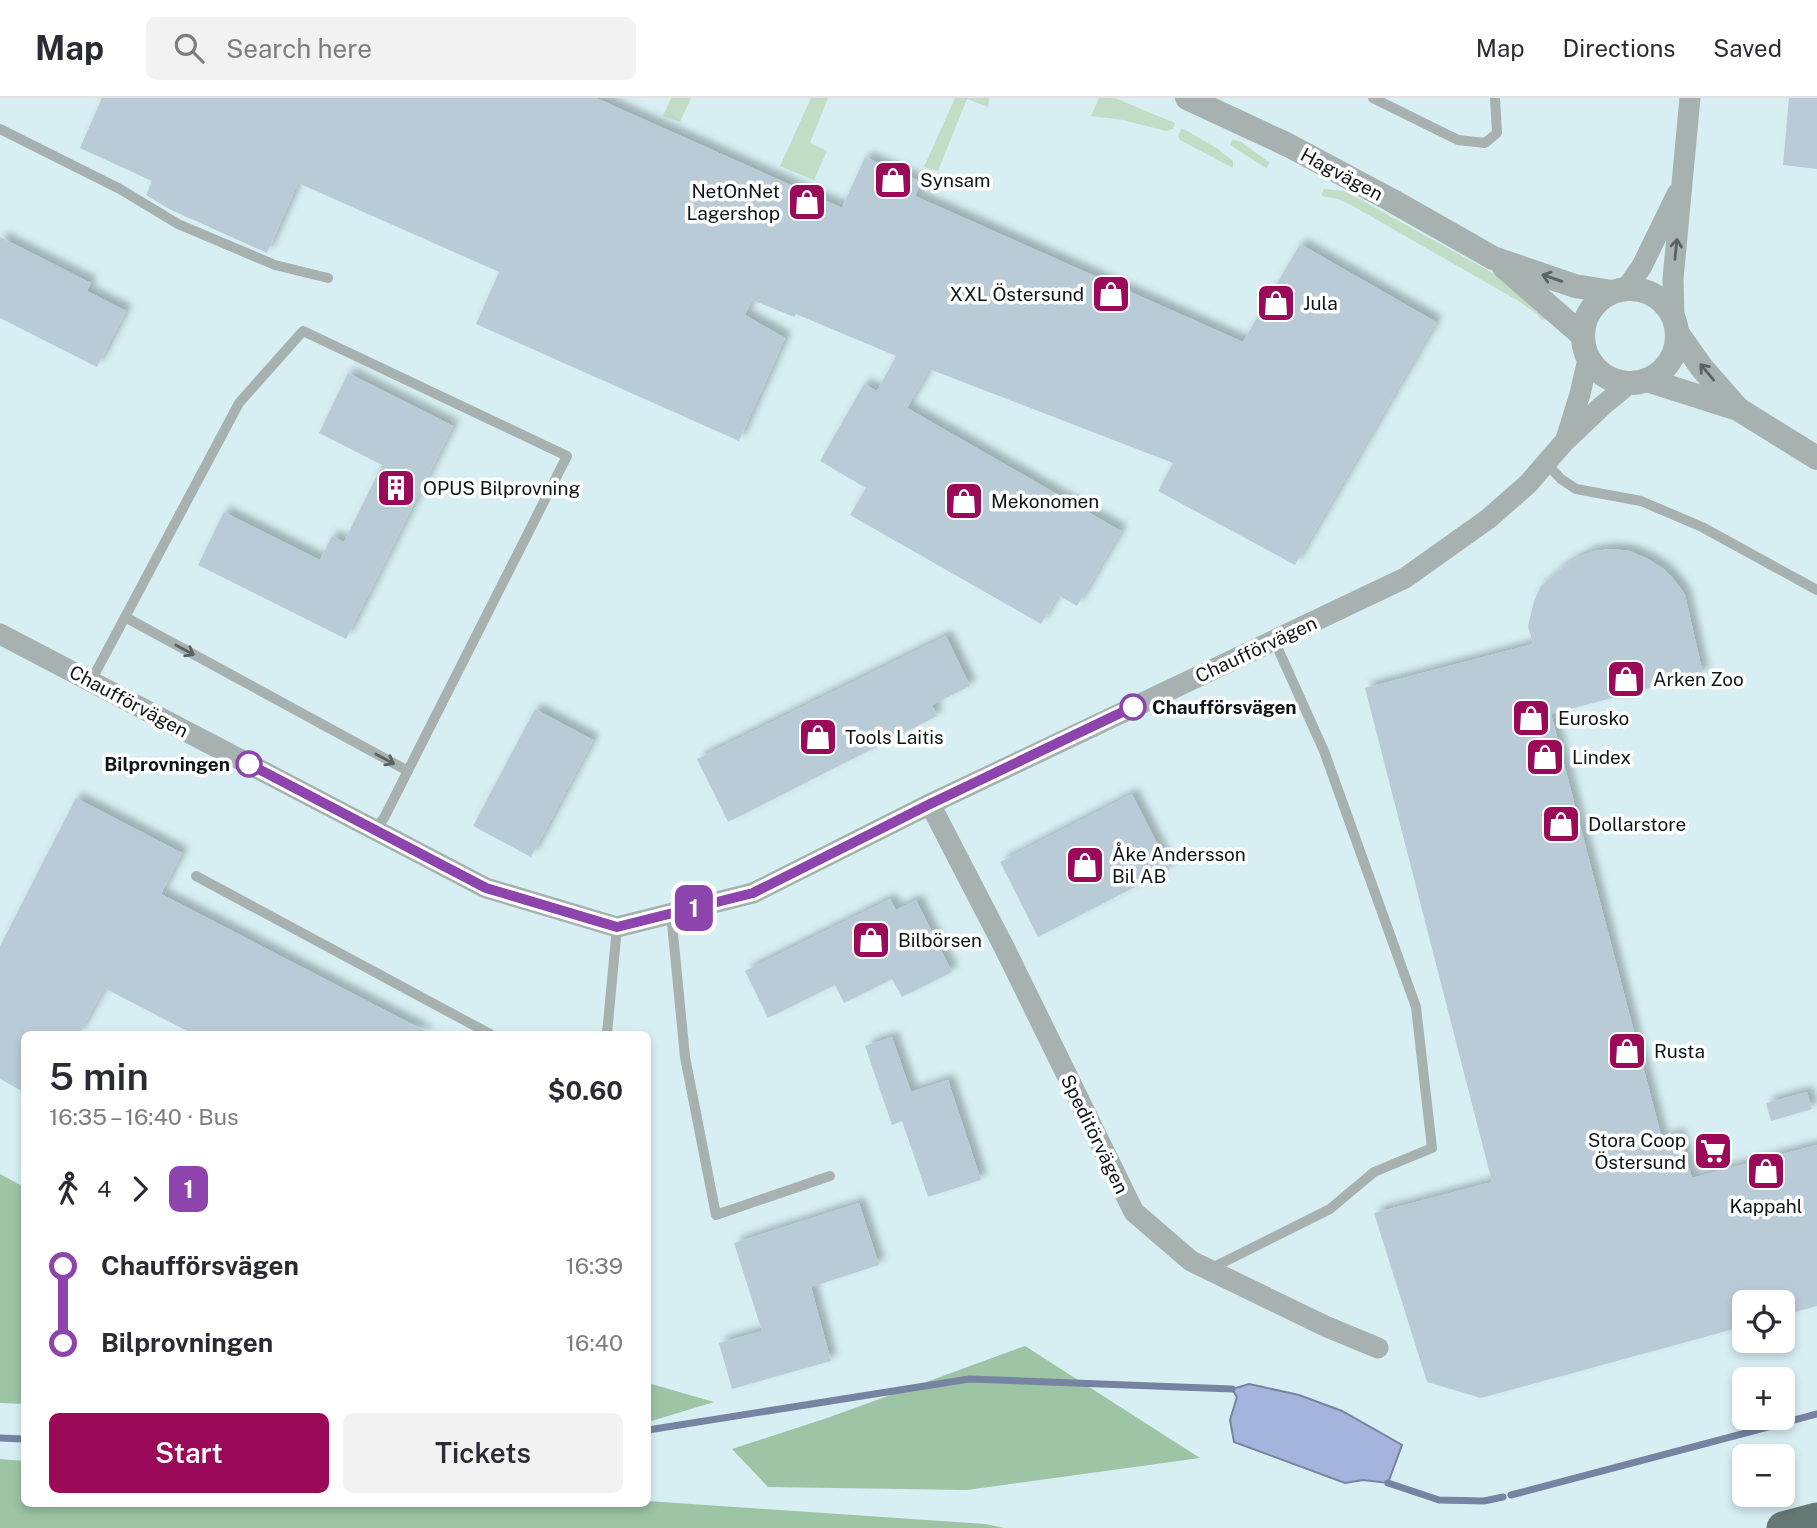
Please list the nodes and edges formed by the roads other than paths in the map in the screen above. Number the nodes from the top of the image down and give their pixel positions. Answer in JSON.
{"nodes":[{"id":1,"x":1187,"y":98,"type":"edge"},
{"id":2,"x":1373,"y":98,"type":"edge"},
{"id":3,"x":1495,"y":98,"type":"edge"},
{"id":4,"x":1690,"y":98,"type":"edge"},
{"id":5,"x":0,"y":129,"type":"edge"},
{"id":6,"x":1684,"y":179,"type":"junction"},
{"id":7,"x":1493,"y":258,"type":"junction"},
{"id":8,"x":328,"y":278,"type":"dead end"},
{"id":9,"x":1619,"y":291,"type":"junction"},
{"id":10,"x":1676,"y":325,"type":"junction"},
{"id":11,"x":1585,"y":347,"type":"junction"},
{"id":12,"x":1639,"y":382,"type":"junction"},
{"id":13,"x":1738,"y":409,"type":"junction"},
{"id":14,"x":1565,"y":441,"type":"junction"},
{"id":15,"x":1817,"y":458,"type":"edge"},
{"id":16,"x":1546,"y":463,"type":"junction"},
{"id":17,"x":1817,"y":590,"type":"edge"},
{"id":18,"x":125,"y":617,"type":"junction"},
{"id":19,"x":0,"y":634,"type":"edge"},
{"id":20,"x":1274,"y":640,"type":"junction"},
{"id":21,"x":91,"y":681,"type":"junction"},
{"id":22,"x":408,"y":771,"type":"junction"},
{"id":23,"x":930,"y":804,"type":"junction"},
{"id":24,"x":374,"y":830,"type":"junction"},
{"id":25,"x":196,"y":876,"type":"dead end"},
{"id":26,"x":671,"y":913,"type":"junction"},
{"id":27,"x":617,"y":927,"type":"junction"},
{"id":28,"x":484,"y":1031,"type":"edge"},
{"id":29,"x":607,"y":1031,"type":"edge"},
{"id":30,"x":830,"y":1176,"type":"dead end"},
{"id":31,"x":1208,"y":1270,"type":"junction"},
{"id":32,"x":1378,"y":1348,"type":"dead end"},
{"id":33,"x":1817,"y":1519,"type":"edge"},
{"id":34,"x":1783,"y":1528,"type":"edge"}],
"edges":[{"from":1,"to":7,"type":"street","name":"Hagvägen"},
{"from":2,"to":3,"type":"lane"},
{"from":4,"to":6,"type":"street"},
{"from":5,"to":8,"type":"lane"},
{"from":6,"to":9,"type":"street"},
{"from":10,"to":6,"type":"street","one_way":true},
{"from":9,"to":7,"type":"street","name":"Hagvägen","one_way":true},
{"from":7,"to":11,"type":"street","name":"Hagvägen"},
{"from":9,"to":10,"type":"street"},
{"from":9,"to":11,"type":"street"},
{"from":10,"to":12,"type":"street"},
{"from":13,"to":10,"type":"street","one_way":true},
{"from":11,"to":12,"type":"street"},
{"from":11,"to":14,"type":"street","name":"Chaufförvägen"},
{"from":12,"to":13,"type":"street"},
{"from":12,"to":14,"type":"street","name":"Chaufförvägen"},
{"from":13,"to":15,"type":"street"},
{"from":14,"to":16,"type":"street","name":"Chaufförvägen"},
{"from":16,"to":17,"type":"lane"},
{"from":16,"to":20,"type":"street","name":"Chaufförvägen"},
{"from":18,"to":21,"type":"lane"},
{"from":18,"to":22,"type":"lane","one_way":true},
{"from":18,"to":22,"type":"lane"},
{"from":19,"to":21,"type":"street","name":"Chaufförvägen"},
{"from":20,"to":23,"type":"street","name":"Chaufförvägen"},
{"from":20,"to":31,"type":"lane"},
{"from":21,"to":24,"type":"street","name":"Chaufförvägen"},
{"from":22,"to":24,"type":"lane"},
{"from":23,"to":26,"type":"street","name":"Chaufförvägen"},
{"from":23,"to":31,"type":"street","name":"Speditörvägen"},
{"from":24,"to":27,"type":"street","name":"Chaufförvägen"},
{"from":25,"to":28,"type":"lane"},
{"from":26,"to":27,"type":"street","name":"Chaufförvägen"},
{"from":26,"to":30,"type":"lane"},
{"from":27,"to":29,"type":"lane"},
{"from":31,"to":32,"type":"street","name":"Speditörvägen"},
{"from":33,"to":34,"type":"highway"}]}
